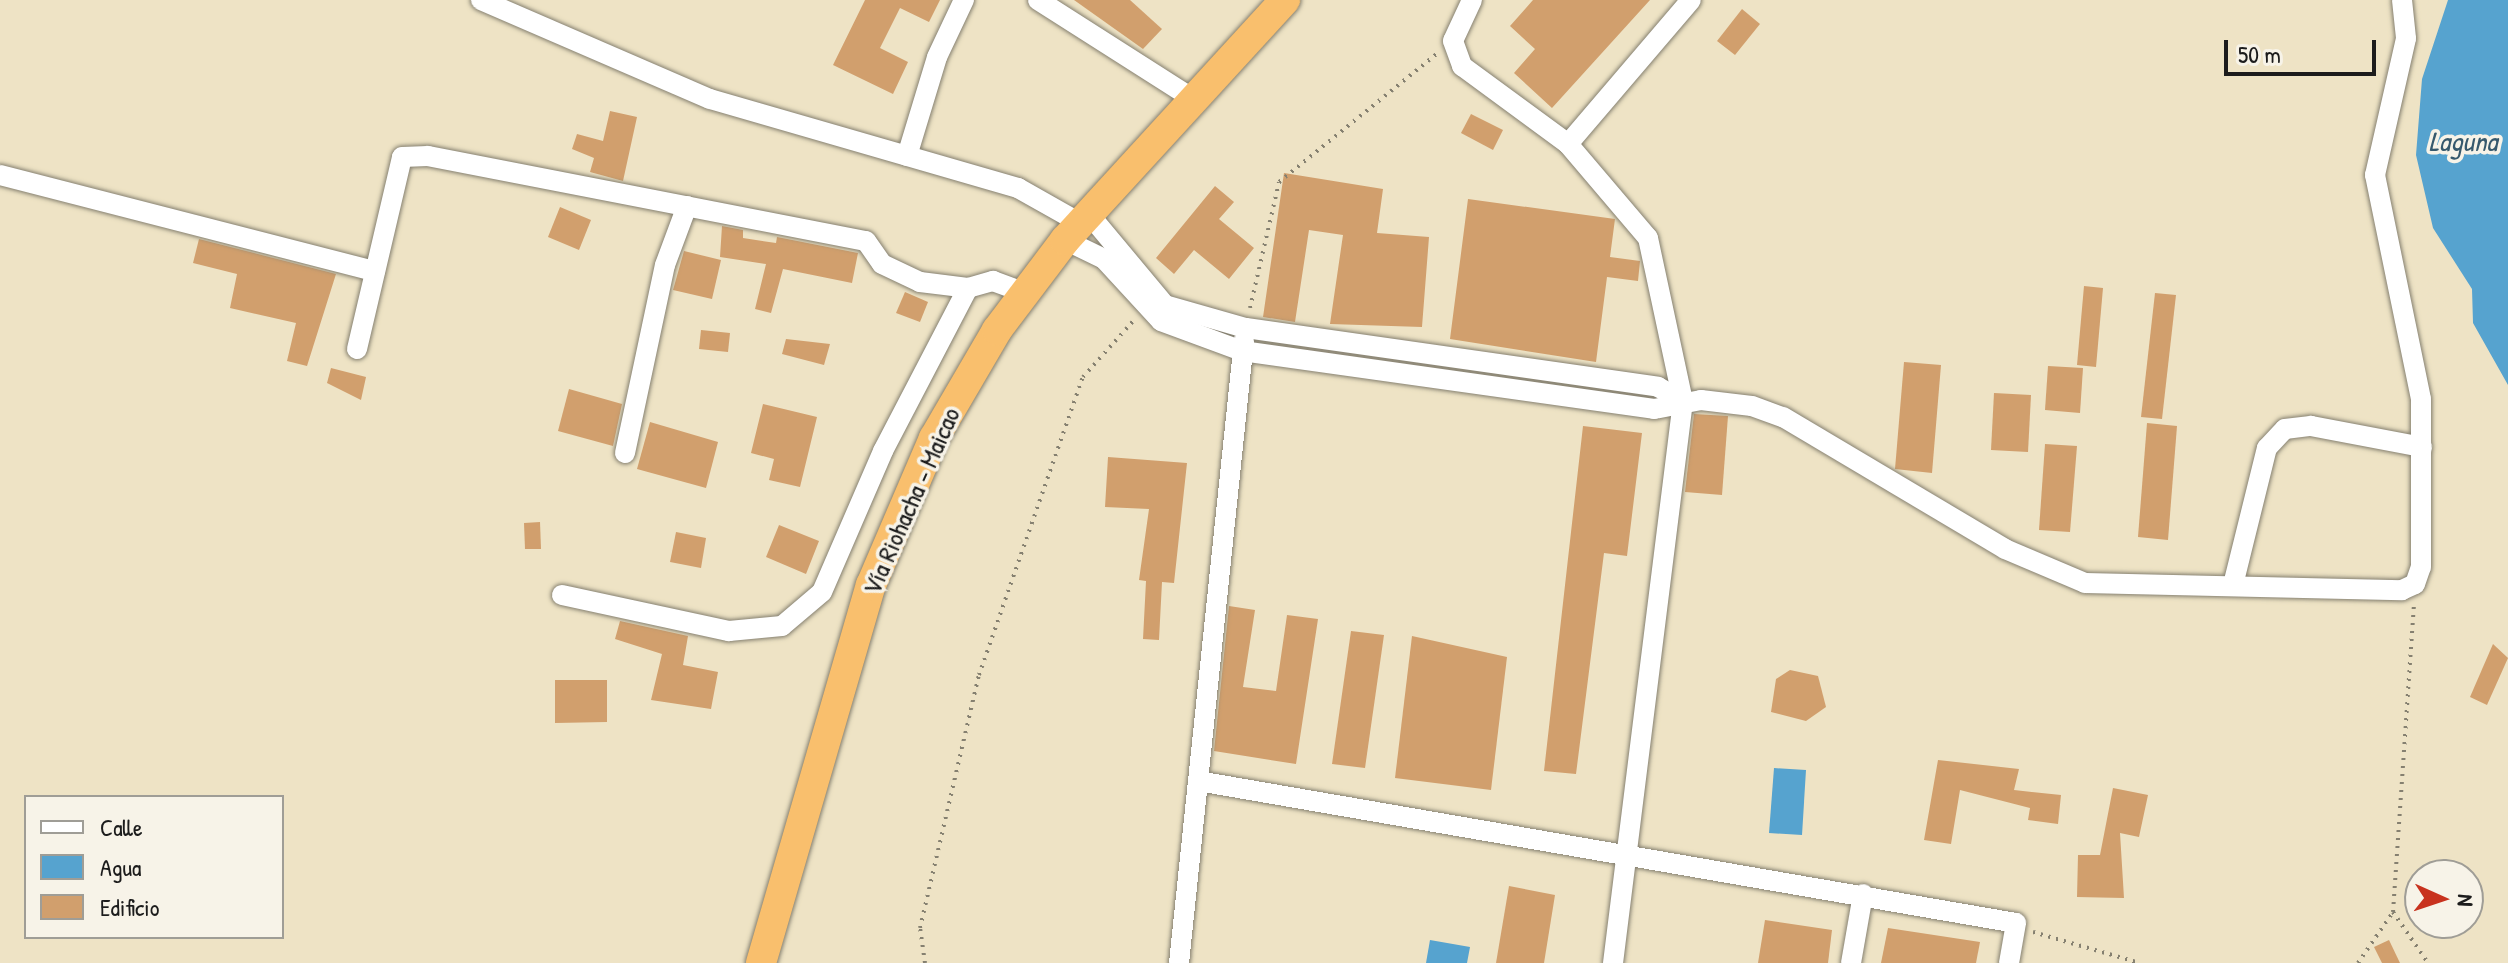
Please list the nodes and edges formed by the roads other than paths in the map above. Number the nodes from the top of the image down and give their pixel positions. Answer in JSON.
{"nodes":[{"id":1,"x":481,"y":0,"type":"edge"},
{"id":2,"x":964,"y":0,"type":"edge"},
{"id":3,"x":1038,"y":0,"type":"edge"},
{"id":4,"x":1285,"y":0,"type":"edge"},
{"id":5,"x":1472,"y":0,"type":"edge"},
{"id":6,"x":1691,"y":0,"type":"edge"},
{"id":7,"x":2402,"y":0,"type":"edge"},
{"id":8,"x":1192,"y":98,"type":"junction"},
{"id":9,"x":1568,"y":144,"type":"junction"},
{"id":10,"x":907,"y":156,"type":"junction"},
{"id":11,"x":0,"y":175,"type":"edge"},
{"id":12,"x":687,"y":206,"type":"junction"},
{"id":13,"x":1078,"y":226,"type":"junction"},
{"id":14,"x":1110,"y":252,"type":"junction"},
{"id":15,"x":375,"y":271,"type":"junction"},
{"id":16,"x":968,"y":288,"type":"junction"},
{"id":17,"x":1024,"y":292,"type":"junction"},
{"id":18,"x":1246,"y":328,"type":"junction"},
{"id":19,"x":357,"y":349,"type":"dead end"},
{"id":20,"x":1242,"y":351,"type":"junction"},
{"id":21,"x":1683,"y":401,"type":"junction"},
{"id":22,"x":2422,"y":447,"type":"junction"},
{"id":23,"x":625,"y":453,"type":"dead end"},
{"id":24,"x":2233,"y":585,"type":"junction"},
{"id":25,"x":562,"y":595,"type":"dead end"},
{"id":26,"x":1198,"y":781,"type":"junction"},
{"id":27,"x":1627,"y":854,"type":"junction"},
{"id":28,"x":1863,"y":894,"type":"junction"},
{"id":29,"x":761,"y":963,"type":"edge"},
{"id":30,"x":1179,"y":963,"type":"edge"},
{"id":31,"x":1613,"y":963,"type":"edge"},
{"id":32,"x":1851,"y":963,"type":"edge"},
{"id":33,"x":2009,"y":963,"type":"edge"}],
"edges":[{"from":1,"to":10,"type":"street"},
{"from":2,"to":10,"type":"street"},
{"from":3,"to":8,"type":"street"},
{"from":4,"to":8,"type":"highway","name":"Vía Riohacha - Maicao"},
{"from":5,"to":9,"type":"street"},
{"from":6,"to":9,"type":"street"},
{"from":7,"to":22,"type":"street"},
{"from":8,"to":13,"type":"highway","name":"Vía Riohacha - Maicao"},
{"from":9,"to":21,"type":"street"},
{"from":10,"to":13,"type":"street"},
{"from":11,"to":15,"type":"street"},
{"from":12,"to":15,"type":"street"},
{"from":12,"to":16,"type":"street"},
{"from":12,"to":23,"type":"street"},
{"from":13,"to":14,"type":"street"},
{"from":13,"to":14,"type":"street"},
{"from":13,"to":17,"type":"highway","name":"Vía Riohacha - Maicao"},
{"from":14,"to":18,"type":"street"},
{"from":14,"to":20,"type":"street"},
{"from":15,"to":19,"type":"street"},
{"from":16,"to":17,"type":"street"},
{"from":16,"to":25,"type":"street"},
{"from":17,"to":29,"type":"highway","name":"Vía Riohacha - Maicao"},
{"from":18,"to":20,"type":"street"},
{"from":18,"to":21,"type":"street"},
{"from":20,"to":21,"type":"street"},
{"from":20,"to":26,"type":"street"},
{"from":21,"to":24,"type":"street"},
{"from":21,"to":27,"type":"street"},
{"from":22,"to":24,"type":"street"},
{"from":22,"to":24,"type":"street"},
{"from":26,"to":27,"type":"street"},
{"from":26,"to":30,"type":"street"},
{"from":27,"to":28,"type":"street"},
{"from":27,"to":31,"type":"street"},
{"from":28,"to":32,"type":"street"},
{"from":28,"to":33,"type":"street"}]}
